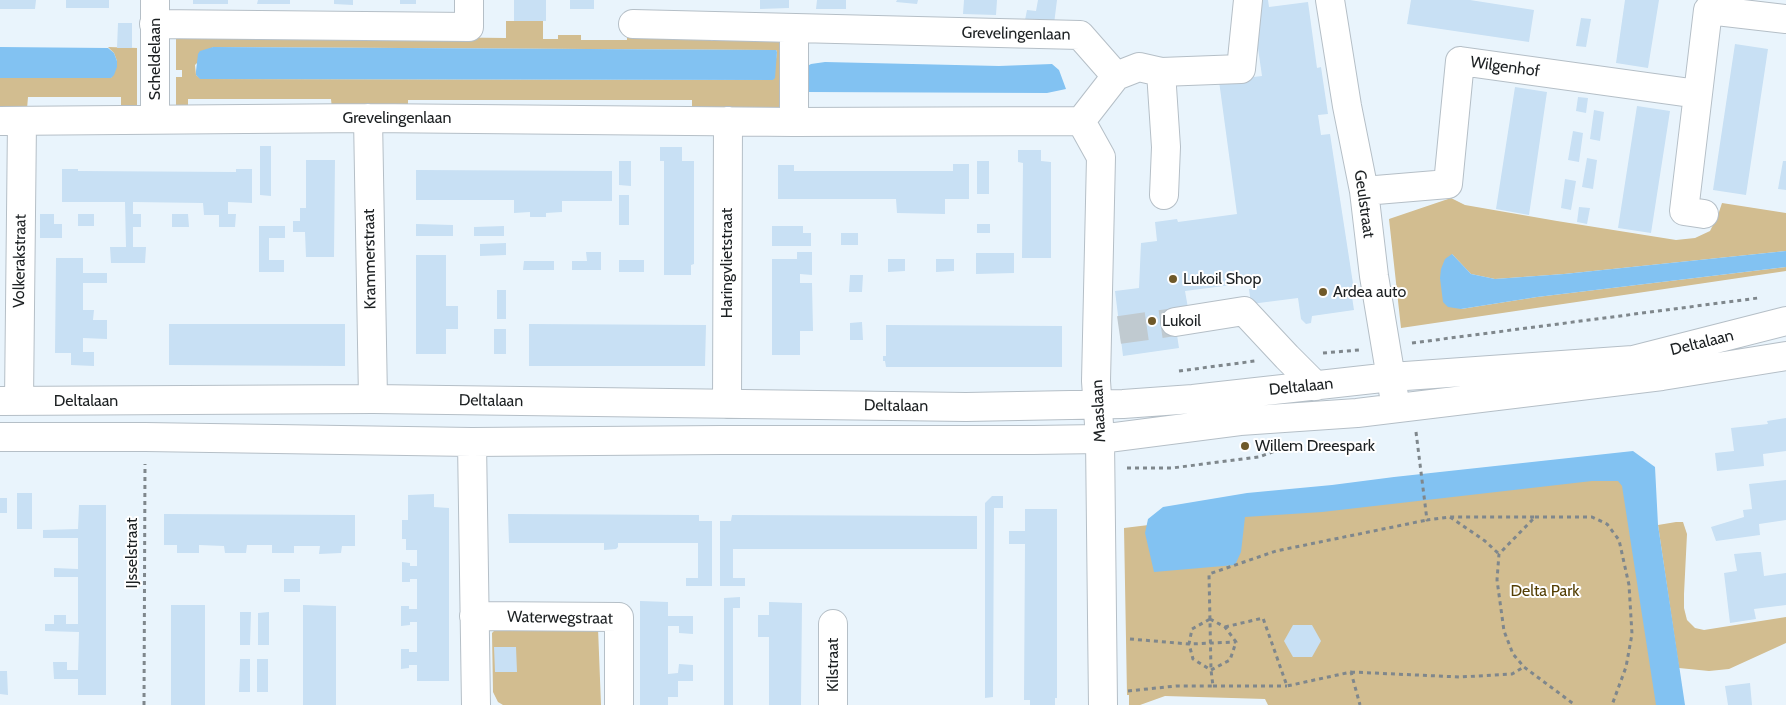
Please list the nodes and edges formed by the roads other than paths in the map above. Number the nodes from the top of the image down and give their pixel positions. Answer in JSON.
{"nodes":[{"id":1,"x":469,"y":0,"type":"edge"},
{"id":2,"x":1248,"y":0,"type":"edge"},
{"id":3,"x":1330,"y":0,"type":"edge"},
{"id":4,"x":155,"y":12,"type":"edge"},
{"id":5,"x":1786,"y":19,"type":"edge"},
{"id":6,"x":633,"y":24,"type":"dead end"},
{"id":7,"x":794,"y":28,"type":"junction"},
{"id":8,"x":1161,"y":72,"type":"junction"},
{"id":9,"x":1116,"y":76,"type":"junction"},
{"id":10,"x":1698,"y":94,"type":"junction"},
{"id":11,"x":155,"y":118,"type":"junction"},
{"id":12,"x":368,"y":118,"type":"junction"},
{"id":13,"x":11,"y":121,"type":"edge"},
{"id":14,"x":728,"y":121,"type":"junction"},
{"id":15,"x":1081,"y":121,"type":"junction"},
{"id":16,"x":794,"y":122,"type":"junction"},
{"id":17,"x":1364,"y":191,"type":"junction"},
{"id":18,"x":1164,"y":195,"type":"dead end"},
{"id":19,"x":1704,"y":214,"type":"dead end"},
{"id":20,"x":1176,"y":322,"type":"tunnel mouth"},
{"id":21,"x":1786,"y":322,"type":"edge"},
{"id":22,"x":1786,"y":356,"type":"edge"},
{"id":23,"x":1391,"y":377,"type":"junction"},
{"id":24,"x":1316,"y":386,"type":"junction"},
{"id":25,"x":373,"y":399,"type":"junction"},
{"id":26,"x":9,"y":401,"type":"edge"},
{"id":27,"x":727,"y":404,"type":"junction"},
{"id":28,"x":1097,"y":404,"type":"junction"},
{"id":29,"x":1395,"y":408,"type":"junction"},
{"id":30,"x":0,"y":437,"type":"edge"},
{"id":31,"x":1100,"y":439,"type":"junction"},
{"id":32,"x":472,"y":442,"type":"junction"},
{"id":33,"x":474,"y":616,"type":"junction"},
{"id":34,"x":833,"y":624,"type":"dead end"},
{"id":35,"x":1103,"y":700,"type":"edge"},
{"id":36,"x":476,"y":705,"type":"edge"},
{"id":37,"x":619,"y":705,"type":"edge"},
{"id":38,"x":833,"y":705,"type":"edge"}],
"edges":[{"from":1,"to":4,"type":"street"},
{"from":2,"to":8,"type":"street"},
{"from":3,"to":17,"type":"street","name":"Geulstraat"},
{"from":4,"to":11,"type":"street","name":"Scheldelaan"},
{"from":5,"to":10,"type":"street"},
{"from":6,"to":7,"type":"street","name":"Grevelingenlaan"},
{"from":7,"to":9,"type":"street","name":"Grevelingenlaan"},
{"from":7,"to":16,"type":"street"},
{"from":8,"to":9,"type":"street"},
{"from":8,"to":18,"type":"street"},
{"from":9,"to":15,"type":"street"},
{"from":10,"to":17,"type":"street","name":"Wilgenhof"},
{"from":10,"to":19,"type":"street"},
{"from":11,"to":12,"type":"street","name":"Grevelingenlaan"},
{"from":11,"to":13,"type":"street","name":"Grevelingenlaan"},
{"from":12,"to":14,"type":"street","name":"Grevelingenlaan"},
{"from":12,"to":25,"type":"street","name":"Krammerstraat"},
{"from":13,"to":26,"type":"street","name":"Volkerakstraat"},
{"from":14,"to":16,"type":"street","name":"Grevelingenlaan"},
{"from":14,"to":27,"type":"street","name":"Haringvlietstraat"},
{"from":15,"to":16,"type":"street","name":"Grevelingenlaan"},
{"from":15,"to":28,"type":"street","name":"Maaslaan"},
{"from":17,"to":23,"type":"street","name":"Geulstraat"},
{"from":20,"to":24,"type":"street"},
{"from":21,"to":23,"type":"street","name":"Deltalaan"},
{"from":22,"to":29,"type":"street","name":"Deltalaan"},
{"from":23,"to":24,"type":"street","name":"Deltalaan"},
{"from":23,"to":29,"type":"street","name":"Geulstraat"},
{"from":24,"to":28,"type":"street","name":"Deltalaan"},
{"from":25,"to":26,"type":"street","name":"Deltalaan"},
{"from":25,"to":27,"type":"street","name":"Deltalaan"},
{"from":27,"to":28,"type":"street","name":"Deltalaan"},
{"from":28,"to":31,"type":"street","name":"Maaslaan"},
{"from":29,"to":31,"type":"street","name":"Deltalaan"},
{"from":30,"to":32,"type":"street","name":"Deltalaan"},
{"from":31,"to":32,"type":"street","name":"Deltalaan"},
{"from":31,"to":35,"type":"street","name":"Maaslaan"},
{"from":32,"to":33,"type":"street"},
{"from":33,"to":36,"type":"street"},
{"from":33,"to":37,"type":"street","name":"Waterwegstraat"},
{"from":34,"to":38,"type":"street","name":"Kilstraat"}]}
